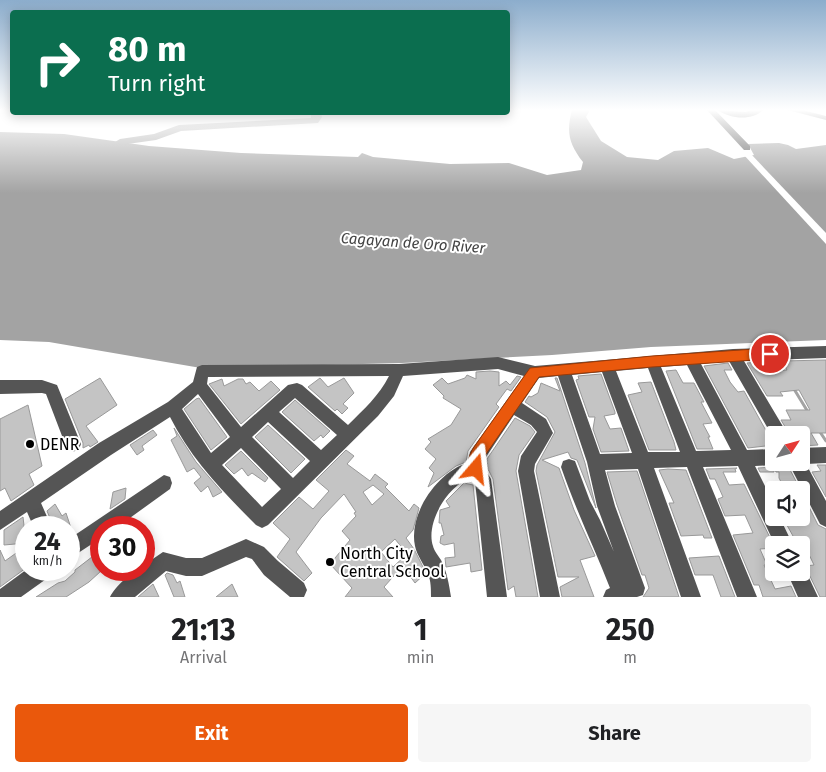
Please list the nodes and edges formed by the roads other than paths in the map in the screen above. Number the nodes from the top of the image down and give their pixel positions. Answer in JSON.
{"nodes":[{"id":1,"x":737,"y":138,"type":"edge"},
{"id":2,"x":747,"y":148,"type":"dead end"},
{"id":3,"x":826,"y":352,"type":"edge"},
{"id":4,"x":733,"y":355,"type":"junction"},
{"id":5,"x":692,"y":360,"type":"junction"},
{"id":6,"x":652,"y":361,"type":"junction"},
{"id":7,"x":606,"y":365,"type":"junction"},
{"id":8,"x":563,"y":369,"type":"junction"},
{"id":9,"x":399,"y":370,"type":"junction"},
{"id":10,"x":535,"y":372,"type":"junction"},
{"id":11,"x":200,"y":386,"type":"junction"},
{"id":12,"x":0,"y":388,"type":"edge"},
{"id":13,"x":512,"y":406,"type":"junction"},
{"id":14,"x":173,"y":407,"type":"junction"},
{"id":15,"x":269,"y":413,"type":"junction"},
{"id":16,"x":775,"y":426,"type":"edge"},
{"id":17,"x":348,"y":435,"type":"junction"},
{"id":18,"x":241,"y":438,"type":"junction"},
{"id":19,"x":73,"y":444,"type":"dead end"},
{"id":20,"x":826,"y":455,"type":"edge"},
{"id":21,"x":810,"y":456,"type":"edge"},
{"id":22,"x":765,"y":457,"type":"edge"},
{"id":23,"x":743,"y":458,"type":"junction"},
{"id":24,"x":478,"y":460,"type":"junction"},
{"id":25,"x":693,"y":460,"type":"junction"},
{"id":26,"x":321,"y":461,"type":"junction"},
{"id":27,"x":643,"y":461,"type":"junction"},
{"id":28,"x":595,"y":462,"type":"junction"},
{"id":29,"x":211,"y":464,"type":"junction"},
{"id":30,"x":569,"y":467,"type":"dead end"},
{"id":31,"x":801,"y":471,"type":"edge"},
{"id":32,"x":164,"y":483,"type":"dead end"},
{"id":33,"x":292,"y":490,"type":"junction"},
{"id":34,"x":31,"y":501,"type":"junction"},
{"id":35,"x":38,"y":516,"type":"edge"},
{"id":36,"x":826,"y":518,"type":"edge"},
{"id":37,"x":0,"y":522,"type":"edge"},
{"id":38,"x":780,"y":536,"type":"edge"},
{"id":39,"x":80,"y":542,"type":"edge"},
{"id":40,"x":27,"y":581,"type":"edge"},
{"id":41,"x":800,"y":581,"type":"edge"},
{"id":42,"x":296,"y":590,"type":"dead end"},
{"id":43,"x":617,"y":594,"type":"edge"},
{"id":44,"x":5,"y":597,"type":"edge"},
{"id":45,"x":120,"y":597,"type":"edge"},
{"id":46,"x":441,"y":597,"type":"edge"},
{"id":47,"x":497,"y":597,"type":"edge"},
{"id":48,"x":550,"y":597,"type":"edge"},
{"id":49,"x":691,"y":597,"type":"edge"},
{"id":50,"x":747,"y":597,"type":"edge"},
{"id":51,"x":808,"y":597,"type":"edge"}],
"edges":[{"from":1,"to":2,"type":"street"},
{"from":3,"to":4,"type":"street"},
{"from":4,"to":5,"type":"street"},
{"from":4,"to":16,"type":"street"},
{"from":5,"to":6,"type":"street"},
{"from":5,"to":23,"type":"street"},
{"from":6,"to":7,"type":"street"},
{"from":6,"to":25,"type":"street"},
{"from":7,"to":8,"type":"street"},
{"from":7,"to":27,"type":"street"},
{"from":8,"to":10,"type":"street"},
{"from":8,"to":28,"type":"street"},
{"from":9,"to":10,"type":"street"},
{"from":9,"to":11,"type":"street"},
{"from":9,"to":17,"type":"street"},
{"from":10,"to":13,"type":"street"},
{"from":11,"to":14,"type":"street"},
{"from":11,"to":18,"type":"street"},
{"from":12,"to":19,"type":"street"},
{"from":13,"to":24,"type":"street"},
{"from":13,"to":48,"type":"street"},
{"from":14,"to":29,"type":"street"},
{"from":14,"to":34,"type":"street"},
{"from":15,"to":17,"type":"street"},
{"from":15,"to":18,"type":"street"},
{"from":15,"to":26,"type":"street"},
{"from":17,"to":26,"type":"street"},
{"from":18,"to":29,"type":"street"},
{"from":18,"to":33,"type":"street"},
{"from":20,"to":21,"type":"street"},
{"from":22,"to":23,"type":"street"},
{"from":23,"to":25,"type":"street"},
{"from":23,"to":38,"type":"street"},
{"from":24,"to":46,"type":"street"},
{"from":24,"to":47,"type":"street"},
{"from":25,"to":27,"type":"street"},
{"from":25,"to":50,"type":"street"},
{"from":26,"to":33,"type":"street"},
{"from":27,"to":28,"type":"street"},
{"from":27,"to":49,"type":"street"},
{"from":28,"to":43,"type":"street"},
{"from":29,"to":33,"type":"street"},
{"from":30,"to":43,"type":"street"},
{"from":31,"to":36,"type":"street"},
{"from":32,"to":39,"type":"street"},
{"from":34,"to":35,"type":"street"},
{"from":34,"to":37,"type":"street"},
{"from":40,"to":44,"type":"street"},
{"from":41,"to":51,"type":"street"},
{"from":42,"to":45,"type":"street"}]}
